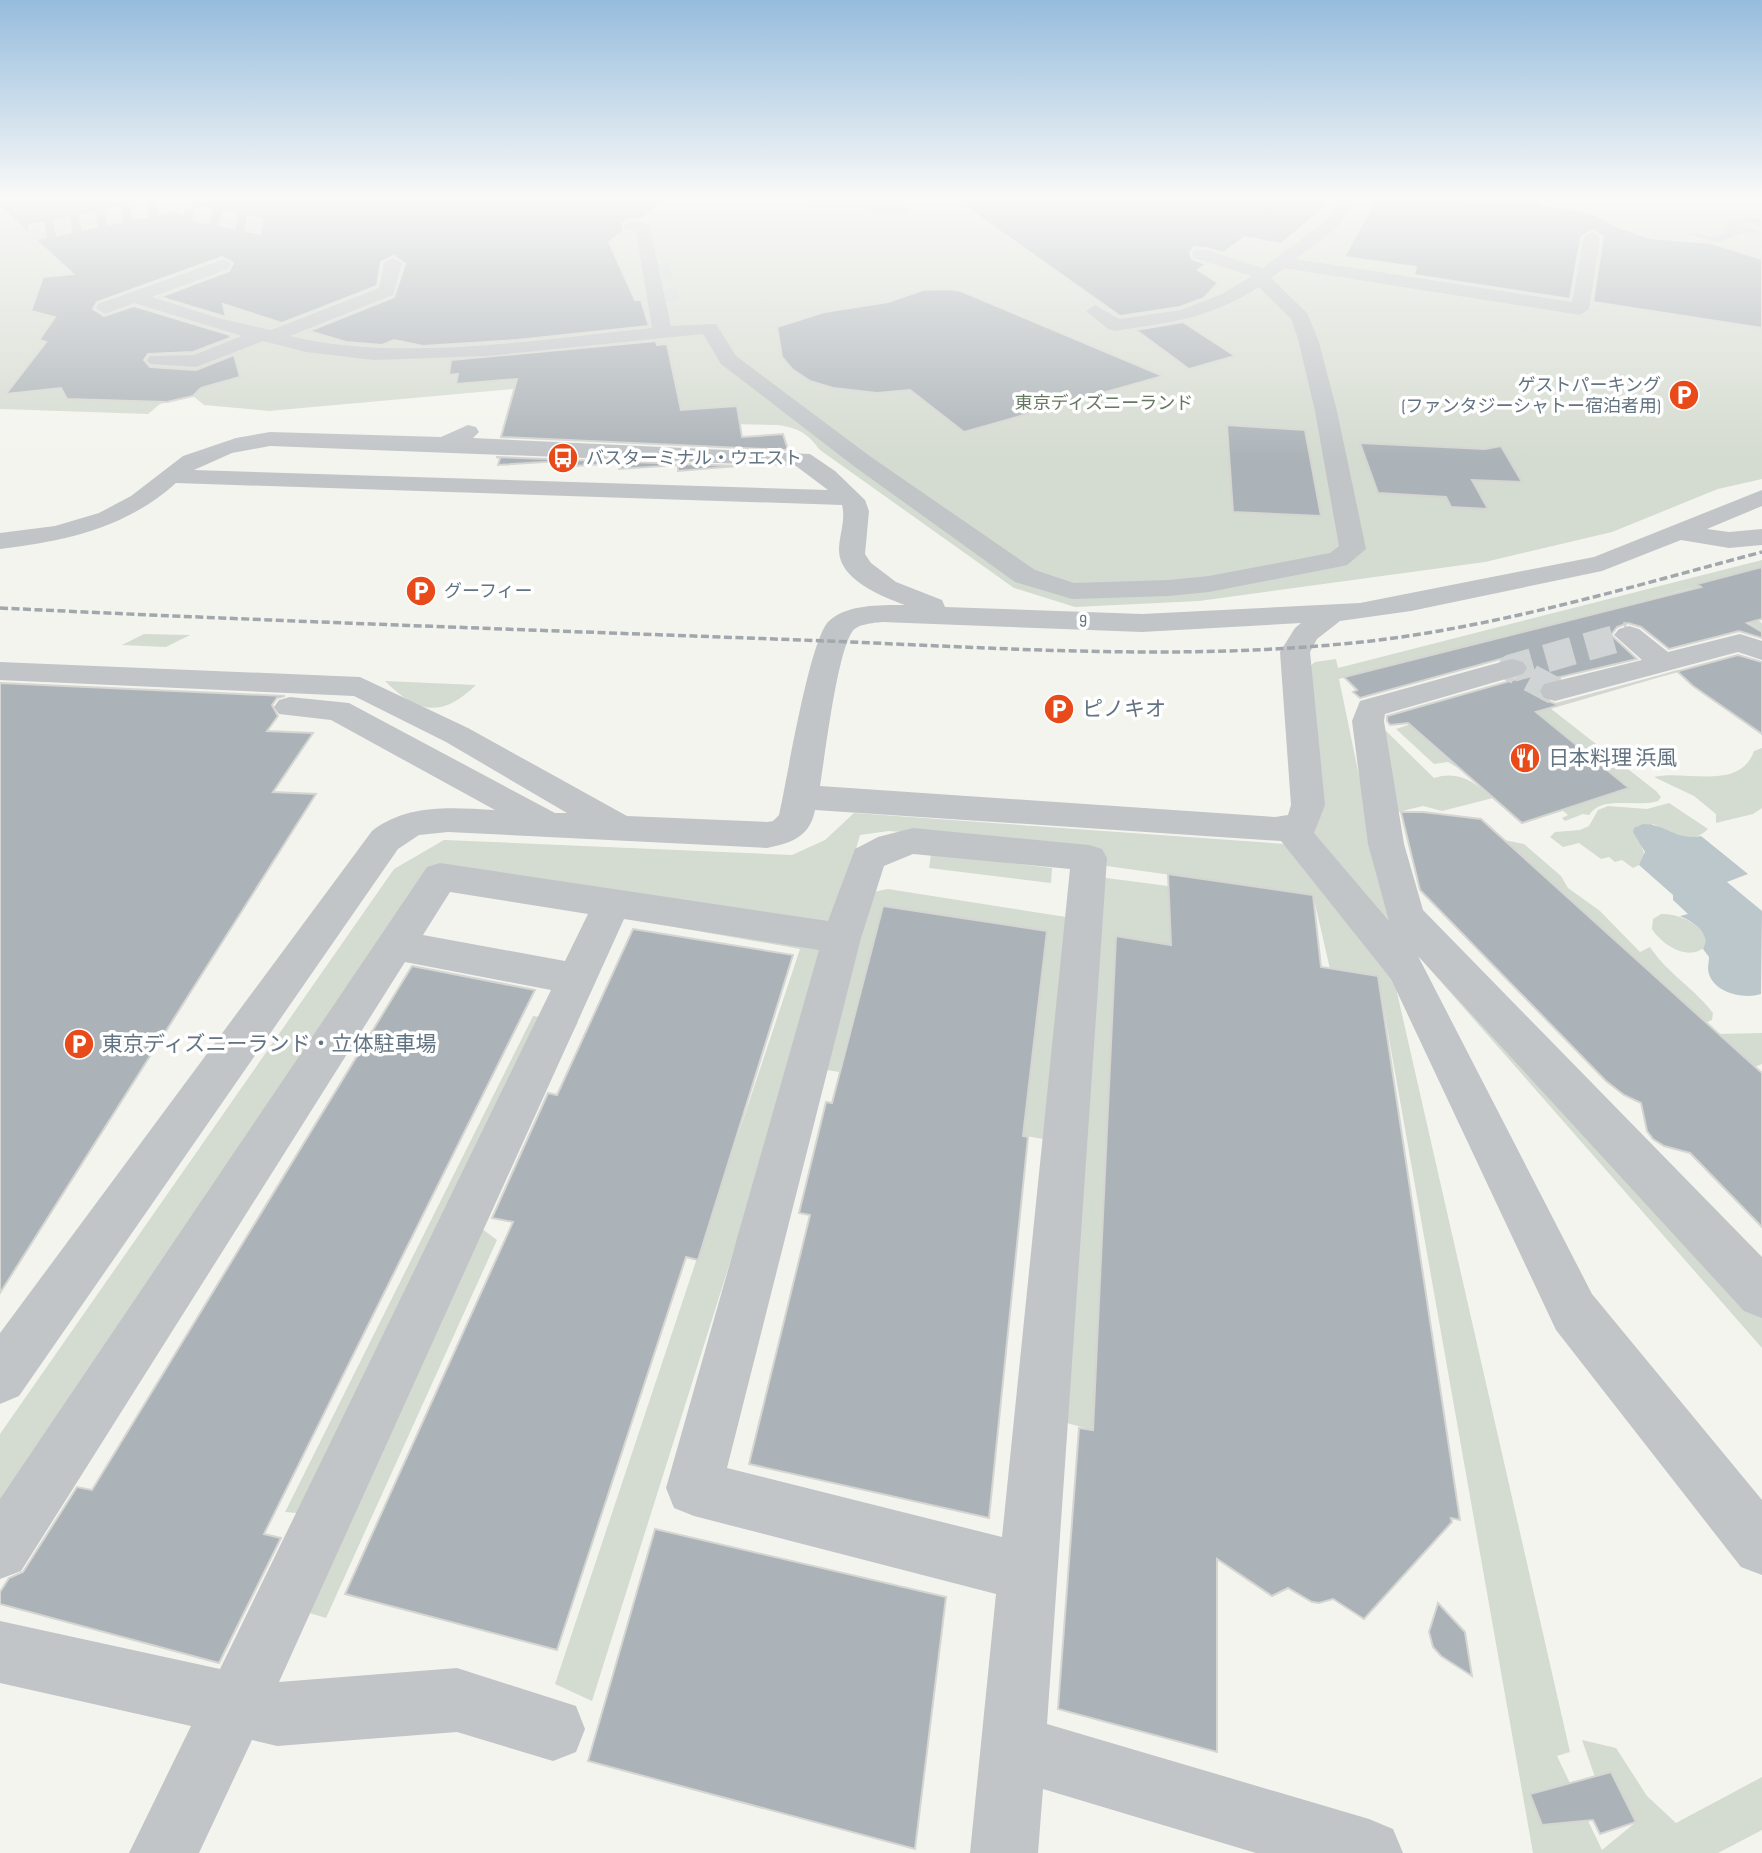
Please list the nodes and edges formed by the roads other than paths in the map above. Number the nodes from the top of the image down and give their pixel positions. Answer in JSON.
{"nodes":[{"id":1,"x":162,"y":286,"type":"edge"},
{"id":2,"x":388,"y":286,"type":"edge"},
{"id":3,"x":659,"y":286,"type":"tunnel mouth"},
{"id":4,"x":1246,"y":286,"type":"edge"},
{"id":5,"x":1272,"y":286,"type":"edge"},
{"id":6,"x":1436,"y":286,"type":"edge"},
{"id":7,"x":1584,"y":286,"type":"edge"},
{"id":8,"x":132,"y":297,"type":"junction"},
{"id":9,"x":671,"y":301,"type":"tunnel mouth"},
{"id":10,"x":105,"y":308,"type":"dead end"},
{"id":11,"x":1095,"y":310,"type":"dead end"},
{"id":12,"x":670,"y":330,"type":"junction"},
{"id":13,"x":269,"y":335,"type":"junction"},
{"id":14,"x":158,"y":360,"type":"dead end"},
{"id":15,"x":476,"y":428,"type":"dead end"},
{"id":16,"x":445,"y":444,"type":"junction"},
{"id":17,"x":170,"y":476,"type":"junction"},
{"id":18,"x":851,"y":498,"type":"junction"},
{"id":19,"x":1757,"y":498,"type":"edge"},
{"id":20,"x":1680,"y":532,"type":"junction"},
{"id":21,"x":1762,"y":537,"type":"edge"},
{"id":22,"x":0,"y":541,"type":"edge"},
{"id":23,"x":1258,"y":563,"type":"junction"},
{"id":24,"x":1318,"y":614,"type":"junction"},
{"id":25,"x":972,"y":618,"type":"junction"},
{"id":26,"x":1732,"y":632,"type":"dead end"},
{"id":27,"x":1629,"y":635,"type":"dead end"},
{"id":28,"x":1762,"y":651,"type":"edge"},
{"id":29,"x":1679,"y":658,"type":"dead end"},
{"id":30,"x":1512,"y":668,"type":"dead end"},
{"id":31,"x":0,"y":671,"type":"edge"},
{"id":32,"x":1555,"y":691,"type":"tunnel mouth"},
{"id":33,"x":800,"y":797,"type":"junction"},
{"id":34,"x":500,"y":823,"type":"junction"},
{"id":35,"x":552,"y":825,"type":"junction"},
{"id":36,"x":1289,"y":827,"type":"junction"},
{"id":37,"x":620,"y":828,"type":"junction"},
{"id":38,"x":612,"y":904,"type":"junction"},
{"id":39,"x":842,"y":938,"type":"junction"},
{"id":40,"x":395,"y":945,"type":"junction"},
{"id":41,"x":577,"y":979,"type":"junction"},
{"id":42,"x":1762,"y":1293,"type":"edge"},
{"id":43,"x":0,"y":1377,"type":"edge"},
{"id":44,"x":1762,"y":1546,"type":"edge"},
{"id":45,"x":0,"y":1550,"type":"edge"},
{"id":46,"x":1028,"y":1573,"type":"junction"},
{"id":47,"x":0,"y":1652,"type":"edge"},
{"id":48,"x":236,"y":1705,"type":"junction"},
{"id":49,"x":553,"y":1729,"type":"dead end"},
{"id":50,"x":1013,"y":1747,"type":"junction"},
{"id":51,"x":163,"y":1853,"type":"edge"},
{"id":52,"x":1004,"y":1853,"type":"edge"},
{"id":53,"x":1368,"y":1853,"type":"edge"}],
"edges":[{"from":1,"to":8,"type":"street"},
{"from":2,"to":13,"type":"street"},
{"from":3,"to":12,"type":"street"},
{"from":4,"to":11,"type":"street"},
{"from":5,"to":23,"type":"street"},
{"from":6,"to":7,"type":"street"},
{"from":8,"to":10,"type":"street"},
{"from":8,"to":13,"type":"street"},
{"from":9,"to":12,"type":"street"},
{"from":12,"to":13,"type":"street"},
{"from":12,"to":23,"type":"street"},
{"from":13,"to":14,"type":"street"},
{"from":15,"to":16,"type":"street"},
{"from":16,"to":17,"type":"street"},
{"from":16,"to":18,"type":"street"},
{"from":17,"to":18,"type":"street"},
{"from":17,"to":22,"type":"street"},
{"from":18,"to":25,"type":"street"},
{"from":19,"to":20,"type":"street","name":"9"},
{"from":20,"to":21,"type":"street"},
{"from":20,"to":24,"type":"street","name":"9"},
{"from":23,"to":24,"type":"street"},
{"from":24,"to":25,"type":"street","name":"9"},
{"from":24,"to":36,"type":"street"},
{"from":25,"to":33,"type":"street","name":"9"},
{"from":26,"to":28,"type":"street"},
{"from":27,"to":32,"type":"street"},
{"from":28,"to":29,"type":"street"},
{"from":30,"to":42,"type":"street"},
{"from":31,"to":37,"type":"street"},
{"from":33,"to":36,"type":"street"},
{"from":33,"to":37,"type":"street"},
{"from":34,"to":35,"type":"street"},
{"from":34,"to":35,"type":"street"},
{"from":34,"to":43,"type":"street"},
{"from":35,"to":37,"type":"street"},
{"from":36,"to":44,"type":"street"},
{"from":38,"to":39,"type":"street"},
{"from":38,"to":40,"type":"street"},
{"from":38,"to":41,"type":"street"},
{"from":39,"to":46,"type":"street"},
{"from":39,"to":46,"type":"street"},
{"from":40,"to":41,"type":"street"},
{"from":40,"to":45,"type":"street"},
{"from":41,"to":48,"type":"street"},
{"from":46,"to":50,"type":"street"},
{"from":47,"to":48,"type":"street"},
{"from":48,"to":49,"type":"street"},
{"from":48,"to":51,"type":"street"},
{"from":50,"to":52,"type":"street"},
{"from":50,"to":53,"type":"street"}]}
